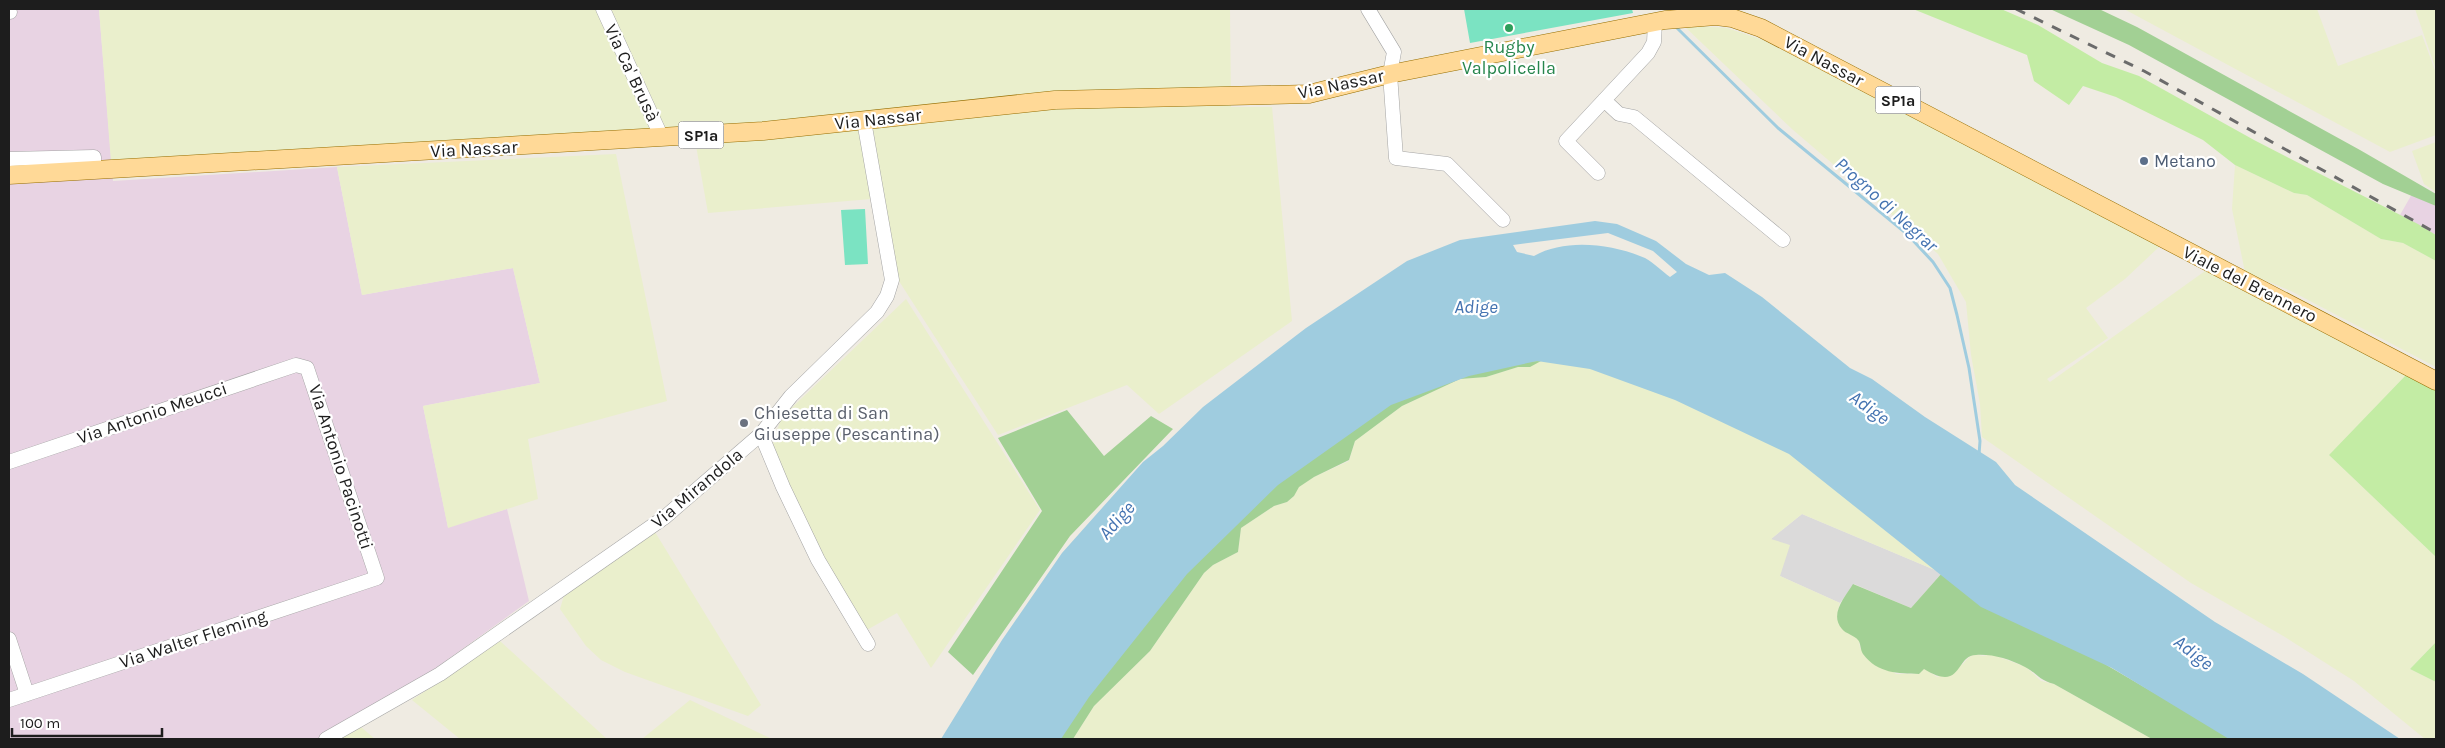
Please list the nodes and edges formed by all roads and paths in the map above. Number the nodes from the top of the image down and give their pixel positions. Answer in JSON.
{"nodes":[{"id":1,"x":603,"y":9,"type":"edge"},
{"id":2,"x":1368,"y":9,"type":"edge"},
{"id":3,"x":1734,"y":13,"type":"edge"},
{"id":4,"x":1660,"y":21,"type":"junction"},
{"id":5,"x":1390,"y":74,"type":"junction"},
{"id":6,"x":1604,"y":100,"type":"junction"},
{"id":7,"x":864,"y":121,"type":"junction"},
{"id":8,"x":662,"y":138,"type":"junction"},
{"id":9,"x":9,"y":159,"type":"edge"},
{"id":10,"x":94,"y":171,"type":"junction"},
{"id":11,"x":1598,"y":173,"type":"dead end"},
{"id":12,"x":9,"y":175,"type":"edge"},
{"id":13,"x":2063,"y":187,"type":"joint"},
{"id":14,"x":1503,"y":220,"type":"dead end"},
{"id":15,"x":1783,"y":240,"type":"dead end"},
{"id":16,"x":296,"y":365,"type":"joint"},
{"id":17,"x":2436,"y":381,"type":"edge"},
{"id":18,"x":761,"y":434,"type":"junction"},
{"id":19,"x":9,"y":462,"type":"edge"},
{"id":20,"x":377,"y":578,"type":"joint"},
{"id":21,"x":9,"y":639,"type":"edge"},
{"id":22,"x":868,"y":644,"type":"dead end"},
{"id":23,"x":27,"y":694,"type":"junction"},
{"id":24,"x":9,"y":700,"type":"edge"},
{"id":25,"x":326,"y":739,"type":"edge"}],
"edges":[{"from":1,"to":8,"type":"street","name":"Via Ca' Brusà"},
{"from":2,"to":5,"type":"street"},
{"from":3,"to":4,"type":"main road","name":"Via Nassar","number":"SP1a"},
{"from":3,"to":13,"type":"main road","name":"Via Nassar","number":"SP1a"},
{"from":4,"to":5,"type":"main road","name":"Via Nassar","number":"SP1a"},
{"from":4,"to":6,"type":"street"},
{"from":5,"to":7,"type":"main road","name":"Via Nassar","number":"SP1a"},
{"from":5,"to":14,"type":"street"},
{"from":6,"to":11,"type":"street"},
{"from":6,"to":15,"type":"street"},
{"from":7,"to":8,"type":"main road","name":"Via Nassar","number":"SP1a"},
{"from":7,"to":18,"type":"street","name":"Via Mirandola"},
{"from":8,"to":10,"type":"main road","name":"Via Nassar","number":"SP1a"},
{"from":9,"to":10,"type":"street"},
{"from":10,"to":12,"type":"main road","name":"Via Nassar","number":"SP1a"},
{"from":13,"to":17,"type":"main road","name":"Viale del Brennero"},
{"from":16,"to":19,"type":"street","name":"Via Antonio Meucci"},
{"from":16,"to":20,"type":"street","name":"Via Antonio Pacinotti"},
{"from":18,"to":22,"type":"street"},
{"from":18,"to":25,"type":"street","name":"Via Mirandola"},
{"from":20,"to":23,"type":"street","name":"Via Walter Fleming"},
{"from":21,"to":23,"type":"street"},
{"from":23,"to":24,"type":"street","name":"Via Walter Fleming"}]}
